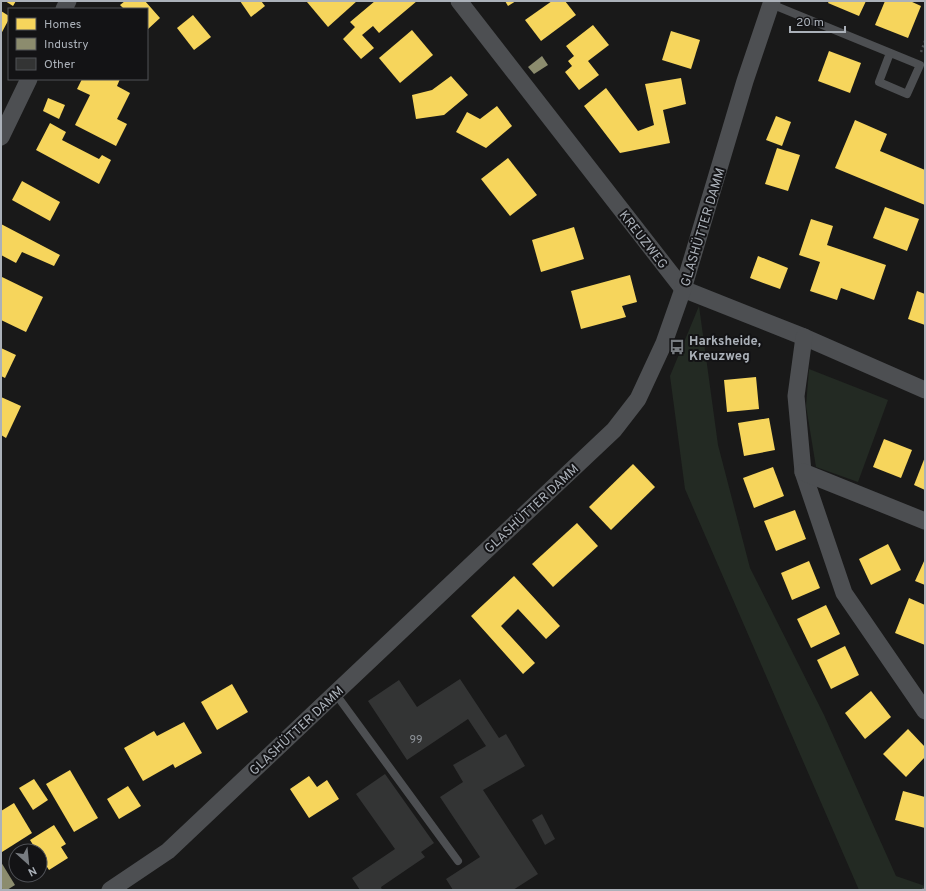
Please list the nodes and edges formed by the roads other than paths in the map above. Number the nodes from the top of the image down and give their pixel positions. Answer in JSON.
{"nodes":[{"id":1,"x":459,"y":1,"type":"edge"},
{"id":2,"x":771,"y":2,"type":"edge"},
{"id":3,"x":890,"y":52,"type":"junction"},
{"id":4,"x":30,"y":80,"type":"edge"},
{"id":5,"x":1,"y":137,"type":"edge"},
{"id":6,"x":683,"y":289,"type":"junction"},
{"id":7,"x":804,"y":337,"type":"junction"},
{"id":8,"x":925,"y":390,"type":"edge"},
{"id":9,"x":803,"y":472,"type":"junction"},
{"id":10,"x":925,"y":521,"type":"edge"},
{"id":11,"x":335,"y":693,"type":"junction"},
{"id":12,"x":925,"y":711,"type":"edge"},
{"id":13,"x":458,"y":861,"type":"dead end"},
{"id":14,"x":110,"y":890,"type":"edge"}],
"edges":[{"from":1,"to":6,"type":"street","name":"KREUZWEG"},
{"from":2,"to":3,"type":"lane","name":"GLASHÜTTER DAMM"},
{"from":2,"to":6,"type":"street","name":"GLASHÜTTER DAMM"},
{"from":3,"to":3,"type":"lane","name":"GLASHÜTTER DAMM"},
{"from":4,"to":5,"type":"street"},
{"from":6,"to":7,"type":"street"},
{"from":6,"to":11,"type":"street","name":"GLASHÜTTER DAMM"},
{"from":7,"to":8,"type":"street"},
{"from":7,"to":9,"type":"street"},
{"from":9,"to":10,"type":"street"},
{"from":9,"to":12,"type":"street"},
{"from":11,"to":13,"type":"lane"},
{"from":11,"to":14,"type":"street","name":"GLASHÜTTER DAMM"}]}
